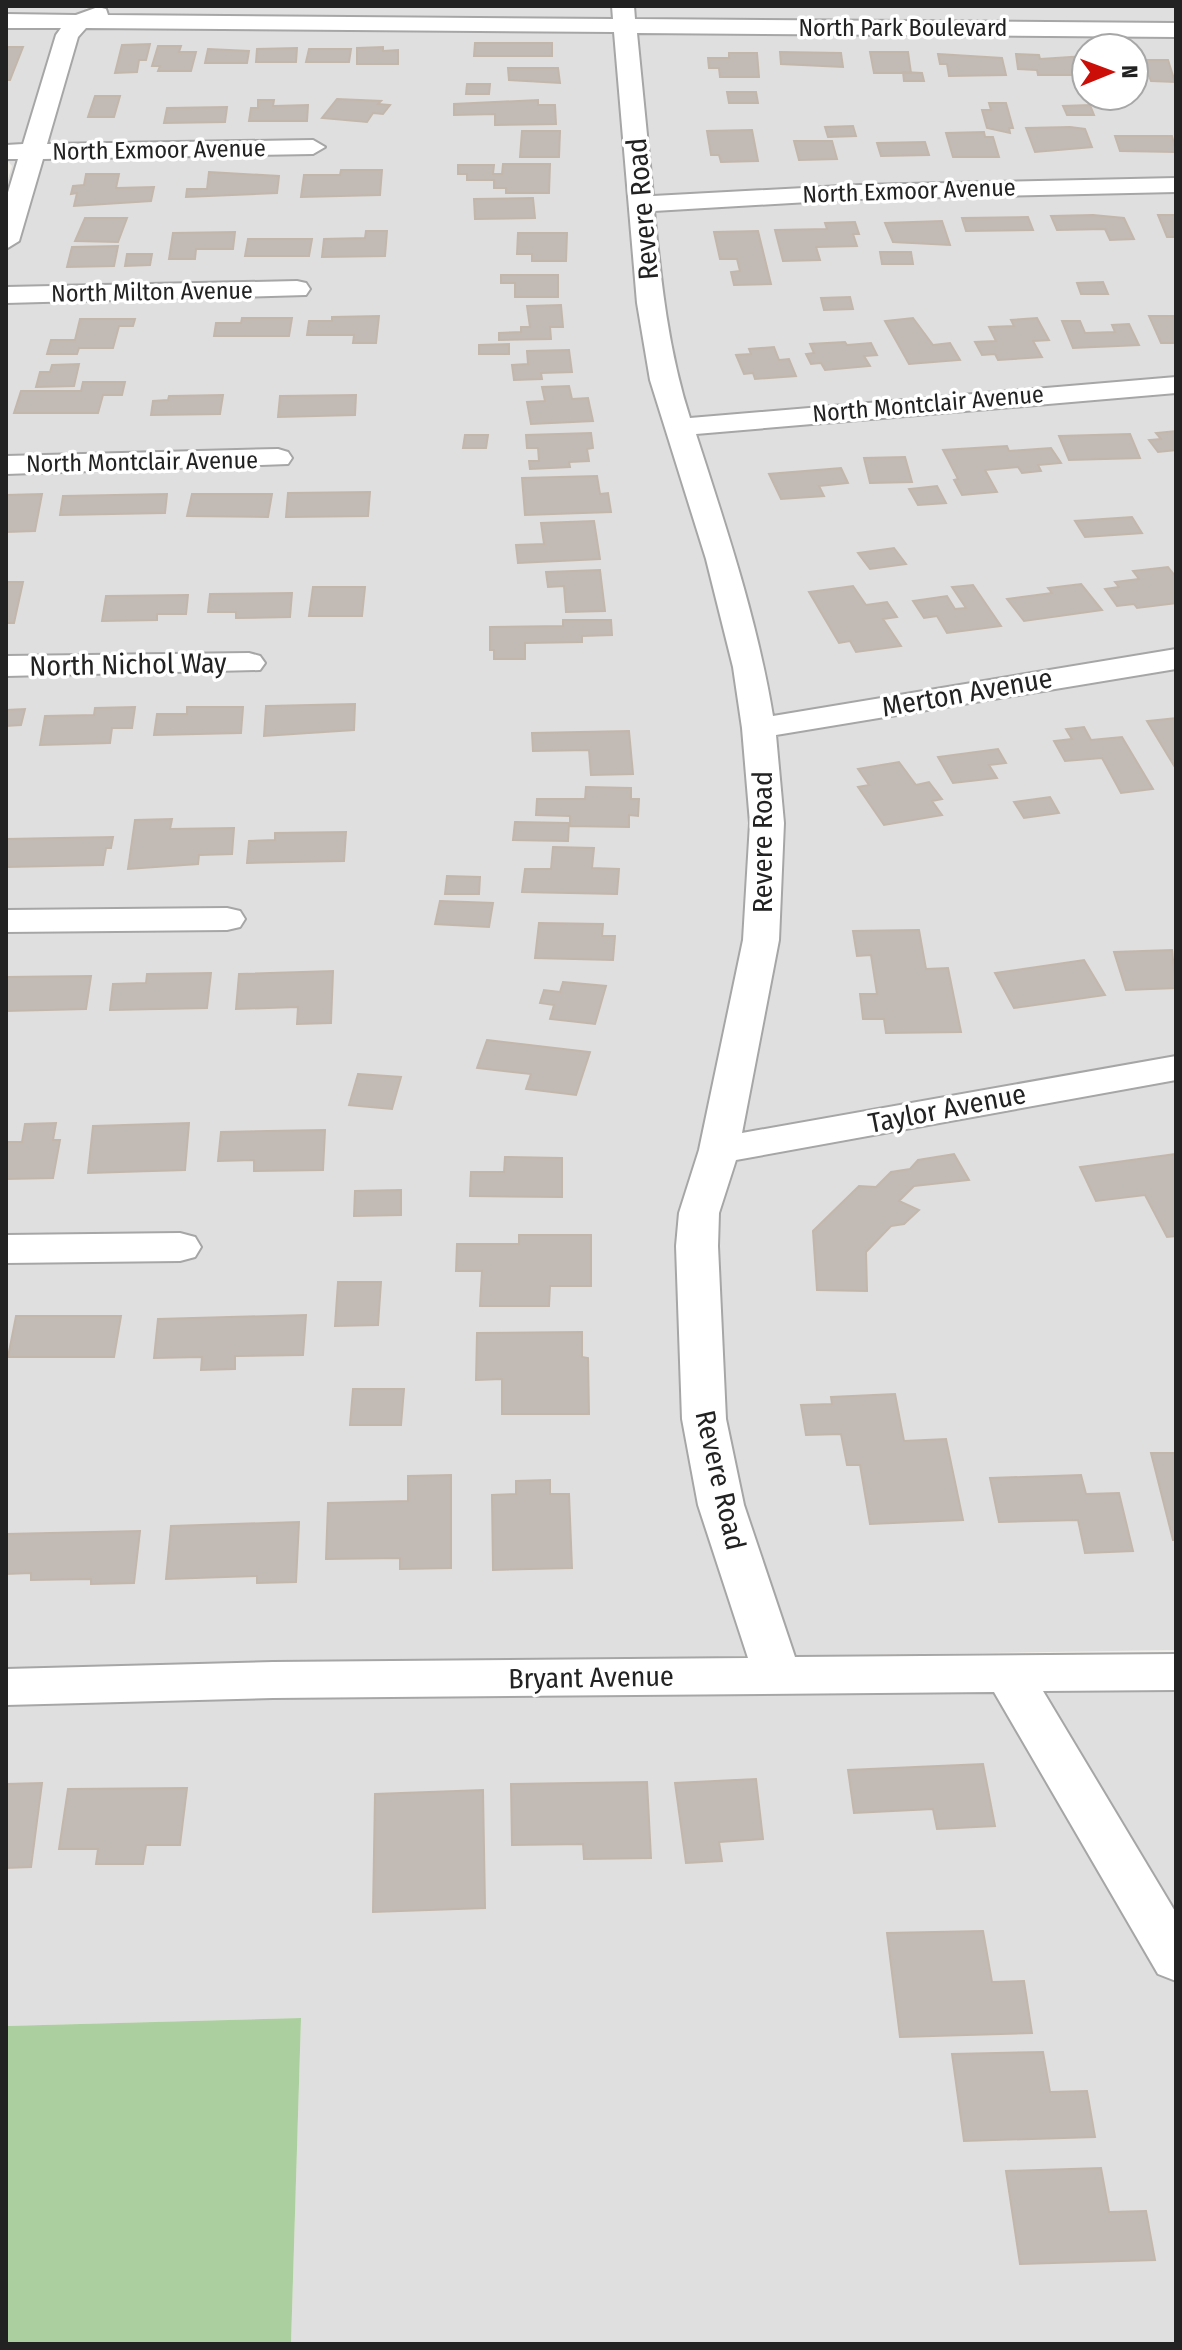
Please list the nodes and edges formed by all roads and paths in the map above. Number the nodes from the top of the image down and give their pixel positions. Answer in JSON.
{"nodes":[{"id":1,"x":59,"y":6,"type":"edge"},
{"id":2,"x":100,"y":6,"type":"edge"},
{"id":3,"x":625,"y":16,"type":"edge"},
{"id":4,"x":6,"y":21,"type":"edge"},
{"id":5,"x":80,"y":21,"type":"junction"},
{"id":6,"x":1176,"y":30,"type":"edge"},
{"id":7,"x":313,"y":147,"type":"dead end"},
{"id":8,"x":6,"y":152,"type":"edge"},
{"id":9,"x":32,"y":152,"type":"junction"},
{"id":10,"x":1176,"y":185,"type":"edge"},
{"id":11,"x":641,"y":204,"type":"junction"},
{"id":12,"x":6,"y":241,"type":"edge"},
{"id":13,"x":297,"y":289,"type":"dead end"},
{"id":14,"x":6,"y":295,"type":"edge"},
{"id":15,"x":1176,"y":385,"type":"edge"},
{"id":16,"x":680,"y":427,"type":"junction"},
{"id":17,"x":278,"y":458,"type":"dead end"},
{"id":18,"x":6,"y":465,"type":"edge"},
{"id":19,"x":1176,"y":659,"type":"edge"},
{"id":20,"x":249,"y":663,"type":"dead end"},
{"id":21,"x":6,"y":666,"type":"edge"},
{"id":22,"x":759,"y":728,"type":"junction"},
{"id":23,"x":227,"y":919,"type":"dead end"},
{"id":24,"x":6,"y":921,"type":"edge"},
{"id":25,"x":1176,"y":1068,"type":"edge"},
{"id":26,"x":719,"y":1150,"type":"junction"},
{"id":27,"x":180,"y":1247,"type":"dead end"},
{"id":28,"x":6,"y":1249,"type":"edge"},
{"id":29,"x":1176,"y":1672,"type":"edge"},
{"id":30,"x":777,"y":1675,"type":"junction"},
{"id":31,"x":1009,"y":1675,"type":"junction"},
{"id":32,"x":6,"y":1687,"type":"edge"},
{"id":33,"x":1176,"y":1959,"type":"edge"}],
"edges":[{"from":1,"to":5,"type":"street"},
{"from":2,"to":5,"type":"street"},
{"from":3,"to":5,"type":"street","name":"North Park Boulevard"},
{"from":3,"to":6,"type":"street","name":"North Park Boulevard"},
{"from":3,"to":11,"type":"street","name":"Revere Road"},
{"from":4,"to":5,"type":"street","name":"North Park Boulevard"},
{"from":5,"to":9,"type":"street"},
{"from":7,"to":9,"type":"street","name":"North Exmoor Avenue"},
{"from":8,"to":9,"type":"street","name":"North Exmoor Avenue"},
{"from":9,"to":12,"type":"street"},
{"from":10,"to":11,"type":"street","name":"North Exmoor Avenue"},
{"from":11,"to":16,"type":"street","name":"Revere Road"},
{"from":13,"to":14,"type":"street","name":"North Milton Avenue"},
{"from":15,"to":16,"type":"street","name":"North Montclair Avenue"},
{"from":16,"to":22,"type":"street","name":"Revere Road"},
{"from":17,"to":18,"type":"street","name":"North Montclair Avenue"},
{"from":19,"to":22,"type":"street","name":"Merton Avenue"},
{"from":20,"to":21,"type":"street","name":"North Nichol Way"},
{"from":22,"to":26,"type":"street","name":"Revere Road"},
{"from":23,"to":24,"type":"street"},
{"from":25,"to":26,"type":"street","name":"Taylor Avenue"},
{"from":26,"to":30,"type":"street","name":"Revere Road"},
{"from":27,"to":28,"type":"street"},
{"from":29,"to":31,"type":"street","name":"Bryant Avenue"},
{"from":30,"to":31,"type":"street","name":"Bryant Avenue"},
{"from":30,"to":32,"type":"street","name":"Bryant Avenue"},
{"from":31,"to":33,"type":"street"}]}
